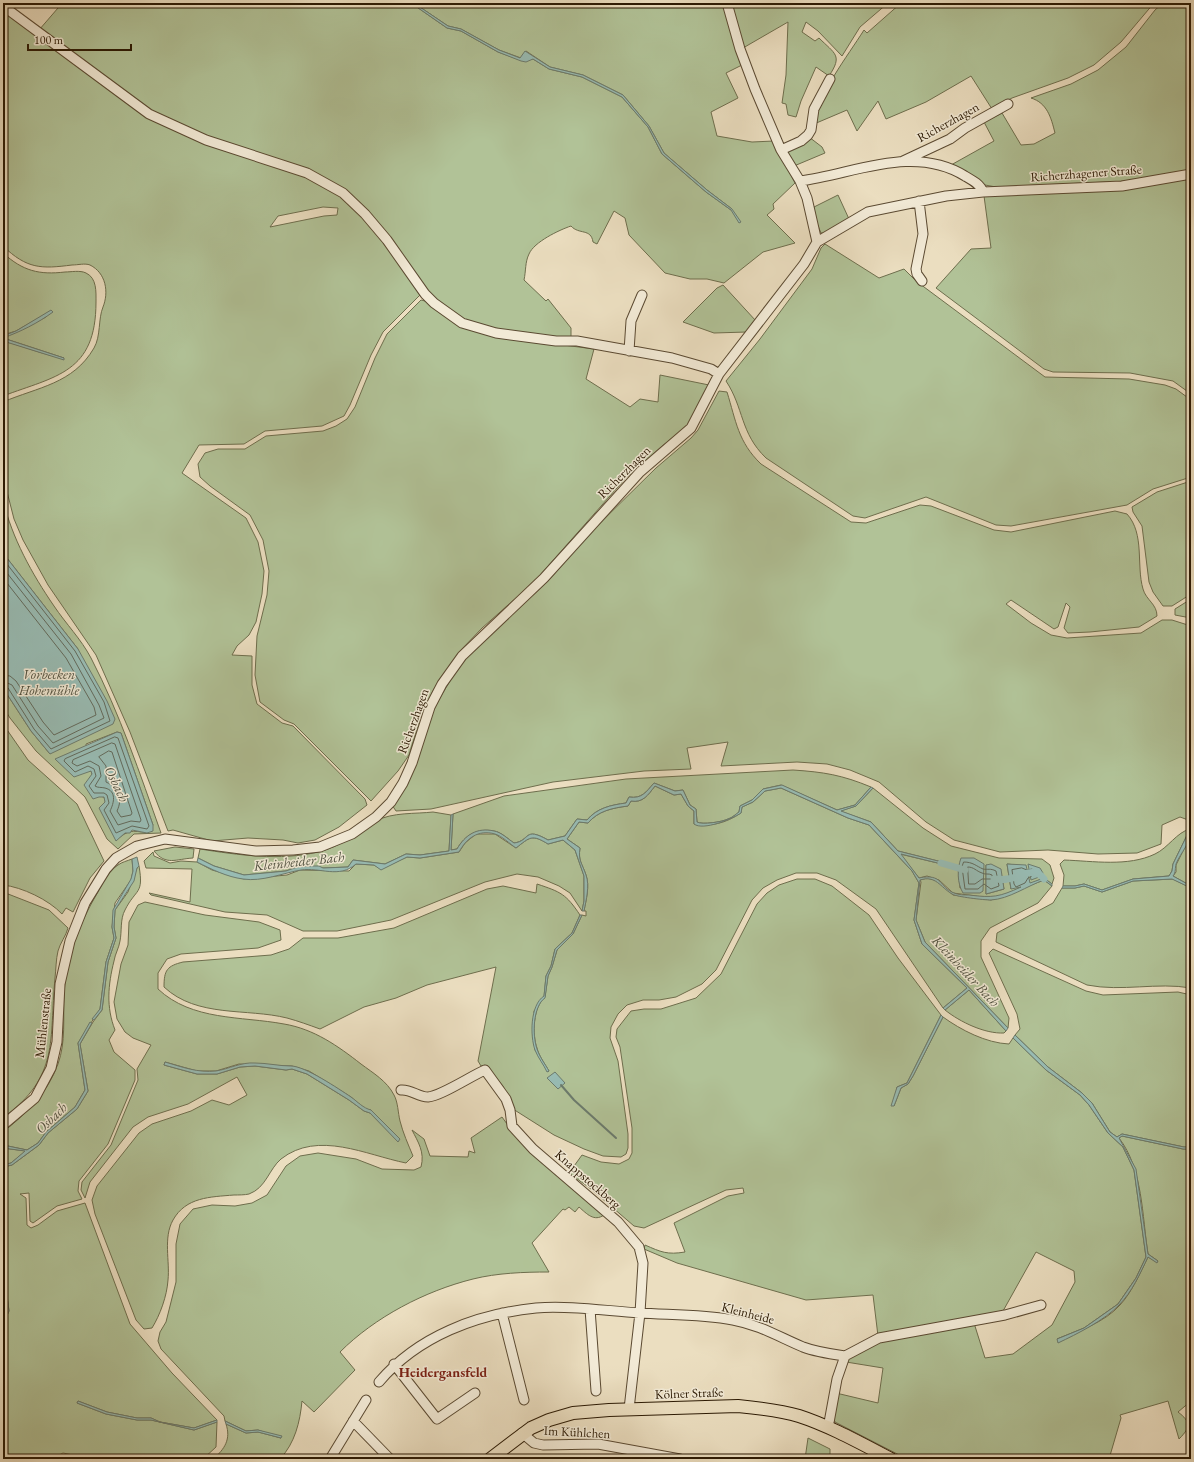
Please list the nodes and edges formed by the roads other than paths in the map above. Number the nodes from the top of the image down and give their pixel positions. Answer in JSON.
{"nodes":[{"id":1,"x":3,"y":6,"type":"edge"},
{"id":2,"x":728,"y":6,"type":"edge"},
{"id":3,"x":830,"y":79,"type":"dead end"},
{"id":4,"x":1008,"y":104,"type":"dead end"},
{"id":5,"x":781,"y":150,"type":"junction"},
{"id":6,"x":900,"y":162,"type":"junction"},
{"id":7,"x":1191,"y":174,"type":"edge"},
{"id":8,"x":800,"y":181,"type":"junction"},
{"id":9,"x":983,"y":192,"type":"junction"},
{"id":10,"x":919,"y":201,"type":"junction"},
{"id":11,"x":817,"y":242,"type":"junction"},
{"id":12,"x":922,"y":281,"type":"dead end"},
{"id":13,"x":642,"y":295,"type":"dead end"},
{"id":14,"x":629,"y":351,"type":"junction"},
{"id":15,"x":719,"y":374,"type":"junction"},
{"id":16,"x":73,"y":931,"type":"joint"},
{"id":17,"x":401,"y":1090,"type":"dead end"},
{"id":18,"x":3,"y":1125,"type":"edge"},
{"id":19,"x":1041,"y":1305,"type":"dead end"},
{"id":20,"x":590,"y":1309,"type":"junction"},
{"id":21,"x":502,"y":1313,"type":"junction"},
{"id":22,"x":640,"y":1313,"type":"junction"},
{"id":23,"x":845,"y":1356,"type":"junction"},
{"id":24,"x":394,"y":1364,"type":"junction"},
{"id":25,"x":379,"y":1382,"type":"dead end"},
{"id":26,"x":596,"y":1391,"type":"dead end"},
{"id":27,"x":475,"y":1393,"type":"dead end"},
{"id":28,"x":366,"y":1400,"type":"dead end"},
{"id":29,"x":524,"y":1400,"type":"dead end"},
{"id":30,"x":629,"y":1409,"type":"junction"},
{"id":31,"x":353,"y":1421,"type":"junction"},
{"id":32,"x":828,"y":1428,"type":"junction"},
{"id":33,"x":522,"y":1433,"type":"junction"},
{"id":34,"x":330,"y":1459,"type":"edge"},
{"id":35,"x":390,"y":1459,"type":"edge"},
{"id":36,"x":490,"y":1459,"type":"edge"},
{"id":37,"x":680,"y":1459,"type":"edge"},
{"id":38,"x":891,"y":1459,"type":"edge"}],
"edges":[{"from":1,"to":14,"type":"street"},
{"from":2,"to":5,"type":"street"},
{"from":3,"to":5,"type":"street"},
{"from":4,"to":6,"type":"street","name":"Richerzhagen"},
{"from":5,"to":8,"type":"street"},
{"from":6,"to":8,"type":"street","name":"Richerzhagen"},
{"from":6,"to":9,"type":"street","name":"Richerzhagen"},
{"from":7,"to":9,"type":"street","name":"Richerzhagener Straße"},
{"from":8,"to":11,"type":"street"},
{"from":9,"to":10,"type":"street","name":"Richerzhagen"},
{"from":10,"to":11,"type":"street","name":"Richerzhagen"},
{"from":10,"to":12,"type":"street"},
{"from":11,"to":15,"type":"street","name":"Richerzhagen"},
{"from":13,"to":14,"type":"street"},
{"from":14,"to":15,"type":"street"},
{"from":15,"to":16,"type":"street","name":"Richerzhagen"},
{"from":16,"to":18,"type":"street","name":"Mühlenstraße"},
{"from":17,"to":22,"type":"street","name":"Knappstockberg"},
{"from":19,"to":23,"type":"street"},
{"from":20,"to":21,"type":"street","name":"Kleinheide"},
{"from":20,"to":22,"type":"street","name":"Kleinheide"},
{"from":20,"to":26,"type":"street"},
{"from":21,"to":24,"type":"street","name":"Kleinheide"},
{"from":21,"to":29,"type":"street"},
{"from":22,"to":23,"type":"street","name":"Kleinheide"},
{"from":22,"to":30,"type":"street","name":"Knappstockberg"},
{"from":23,"to":32,"type":"street"},
{"from":24,"to":25,"type":"street","name":"Kleinheide"},
{"from":24,"to":27,"type":"street"},
{"from":28,"to":31,"type":"street"},
{"from":30,"to":32,"type":"main road","name":"Kölner Straße"},
{"from":30,"to":33,"type":"main road","name":"Kölner Straße"},
{"from":31,"to":34,"type":"street"},
{"from":31,"to":35,"type":"street"},
{"from":32,"to":38,"type":"main road","name":"Kölner Straße"},
{"from":33,"to":36,"type":"main road","name":"Kölner Straße"},
{"from":33,"to":37,"type":"street","name":"Im Kühlchen"}]}
